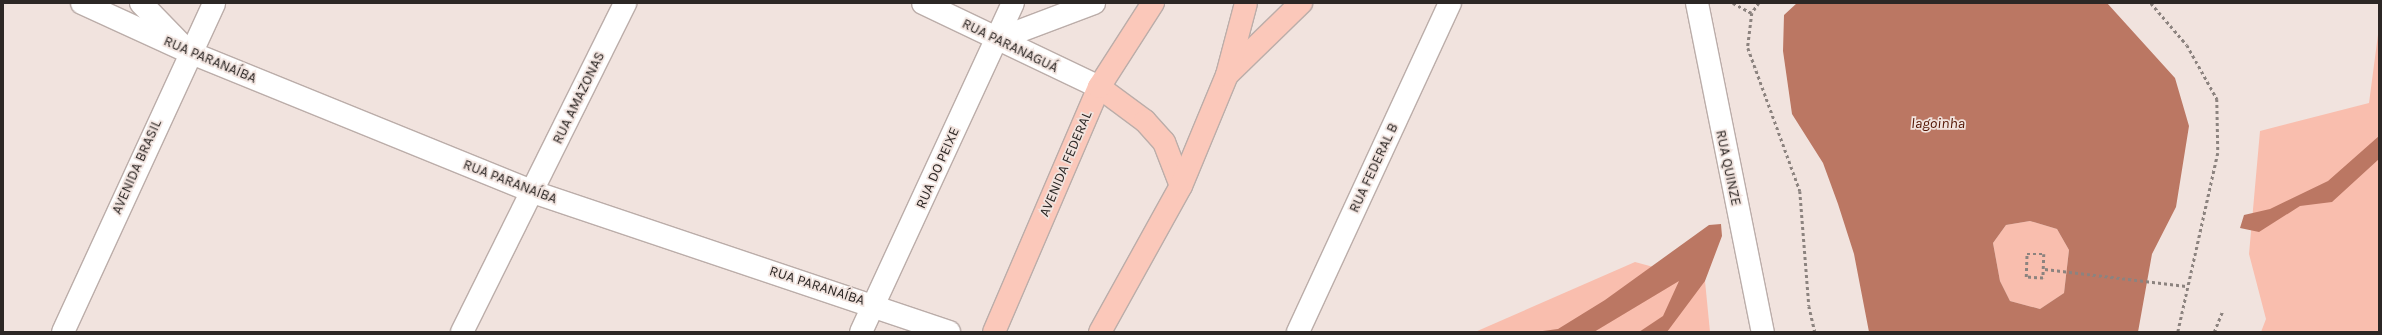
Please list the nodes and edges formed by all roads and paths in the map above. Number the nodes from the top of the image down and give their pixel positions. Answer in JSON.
{"nodes":[{"id":1,"x":82,"y":3,"type":"edge"},
{"id":2,"x":141,"y":3,"type":"edge"},
{"id":3,"x":214,"y":3,"type":"edge"},
{"id":4,"x":625,"y":3,"type":"edge"},
{"id":5,"x":923,"y":3,"type":"edge"},
{"id":6,"x":1013,"y":3,"type":"edge"},
{"id":7,"x":1094,"y":3,"type":"edge"},
{"id":8,"x":1153,"y":3,"type":"edge"},
{"id":9,"x":1246,"y":3,"type":"edge"},
{"id":10,"x":1301,"y":3,"type":"edge"},
{"id":11,"x":1450,"y":3,"type":"edge"},
{"id":12,"x":1697,"y":3,"type":"edge"},
{"id":13,"x":1733,"y":3,"type":"edge"},
{"id":14,"x":1759,"y":3,"type":"edge"},
{"id":15,"x":2151,"y":3,"type":"edge"},
{"id":16,"x":1752,"y":13,"type":"junction"},
{"id":17,"x":996,"y":40,"type":"junction"},
{"id":18,"x":189,"y":52,"type":"junction"},
{"id":19,"x":1227,"y":75,"type":"junction"},
{"id":20,"x":1099,"y":87,"type":"junction"},
{"id":21,"x":1181,"y":186,"type":"junction"},
{"id":22,"x":533,"y":192,"type":"junction"},
{"id":23,"x":2045,"y":269,"type":"dead end"},
{"id":24,"x":2026,"y":277,"type":"joint"},
{"id":25,"x":2186,"y":286,"type":"junction"},
{"id":26,"x":875,"y":305,"type":"junction"},
{"id":27,"x":2222,"y":312,"type":"dead end"},
{"id":28,"x":63,"y":332,"type":"edge"},
{"id":29,"x":462,"y":332,"type":"edge"},
{"id":30,"x":861,"y":332,"type":"edge"},
{"id":31,"x":949,"y":332,"type":"edge"},
{"id":32,"x":994,"y":332,"type":"edge"},
{"id":33,"x":1100,"y":332,"type":"edge"},
{"id":34,"x":1298,"y":332,"type":"edge"},
{"id":35,"x":1763,"y":332,"type":"edge"},
{"id":36,"x":1815,"y":332,"type":"edge"},
{"id":37,"x":2178,"y":332,"type":"edge"},
{"id":38,"x":2214,"y":332,"type":"edge"}],
"edges":[{"from":1,"to":18,"type":"street","name":"RUA PARANAÍBA"},
{"from":2,"to":18,"type":"street"},
{"from":3,"to":18,"type":"street","name":"AVENIDA BRASIL"},
{"from":4,"to":22,"type":"street","name":"RUA AMAZONAS"},
{"from":5,"to":17,"type":"street","name":"RUA PARANAGUÁ"},
{"from":6,"to":17,"type":"street","name":"RUA DO PEIXE"},
{"from":7,"to":17,"type":"street"},
{"from":8,"to":20,"type":"main road","name":"AVENIDA FEDERAL"},
{"from":9,"to":19,"type":"main road"},
{"from":10,"to":19,"type":"main road"},
{"from":11,"to":34,"type":"street","name":"RUA FEDERAL B"},
{"from":12,"to":35,"type":"street","name":"RUA QUINZE"},
{"from":13,"to":16,"type":"path"},
{"from":14,"to":16,"type":"path"},
{"from":15,"to":25,"type":"path"},
{"from":16,"to":36,"type":"path"},
{"from":17,"to":20,"type":"street","name":"RUA PARANAGUÁ"},
{"from":17,"to":26,"type":"street","name":"RUA DO PEIXE"},
{"from":18,"to":22,"type":"street","name":"RUA PARANAÍBA"},
{"from":18,"to":28,"type":"street","name":"AVENIDA BRASIL"},
{"from":19,"to":21,"type":"main road"},
{"from":20,"to":21,"type":"main road"},
{"from":20,"to":32,"type":"main road","name":"AVENIDA FEDERAL"},
{"from":21,"to":33,"type":"main road"},
{"from":22,"to":26,"type":"street","name":"RUA PARANAÍBA"},
{"from":22,"to":29,"type":"street","name":"RUA AMAZONAS"},
{"from":23,"to":25,"type":"path"},
{"from":24,"to":24,"type":"path"},
{"from":25,"to":37,"type":"path"},
{"from":26,"to":30,"type":"street","name":"RUA DO PEIXE"},
{"from":26,"to":31,"type":"street","name":"RUA PARANAÍBA"},
{"from":27,"to":38,"type":"path"}]}
